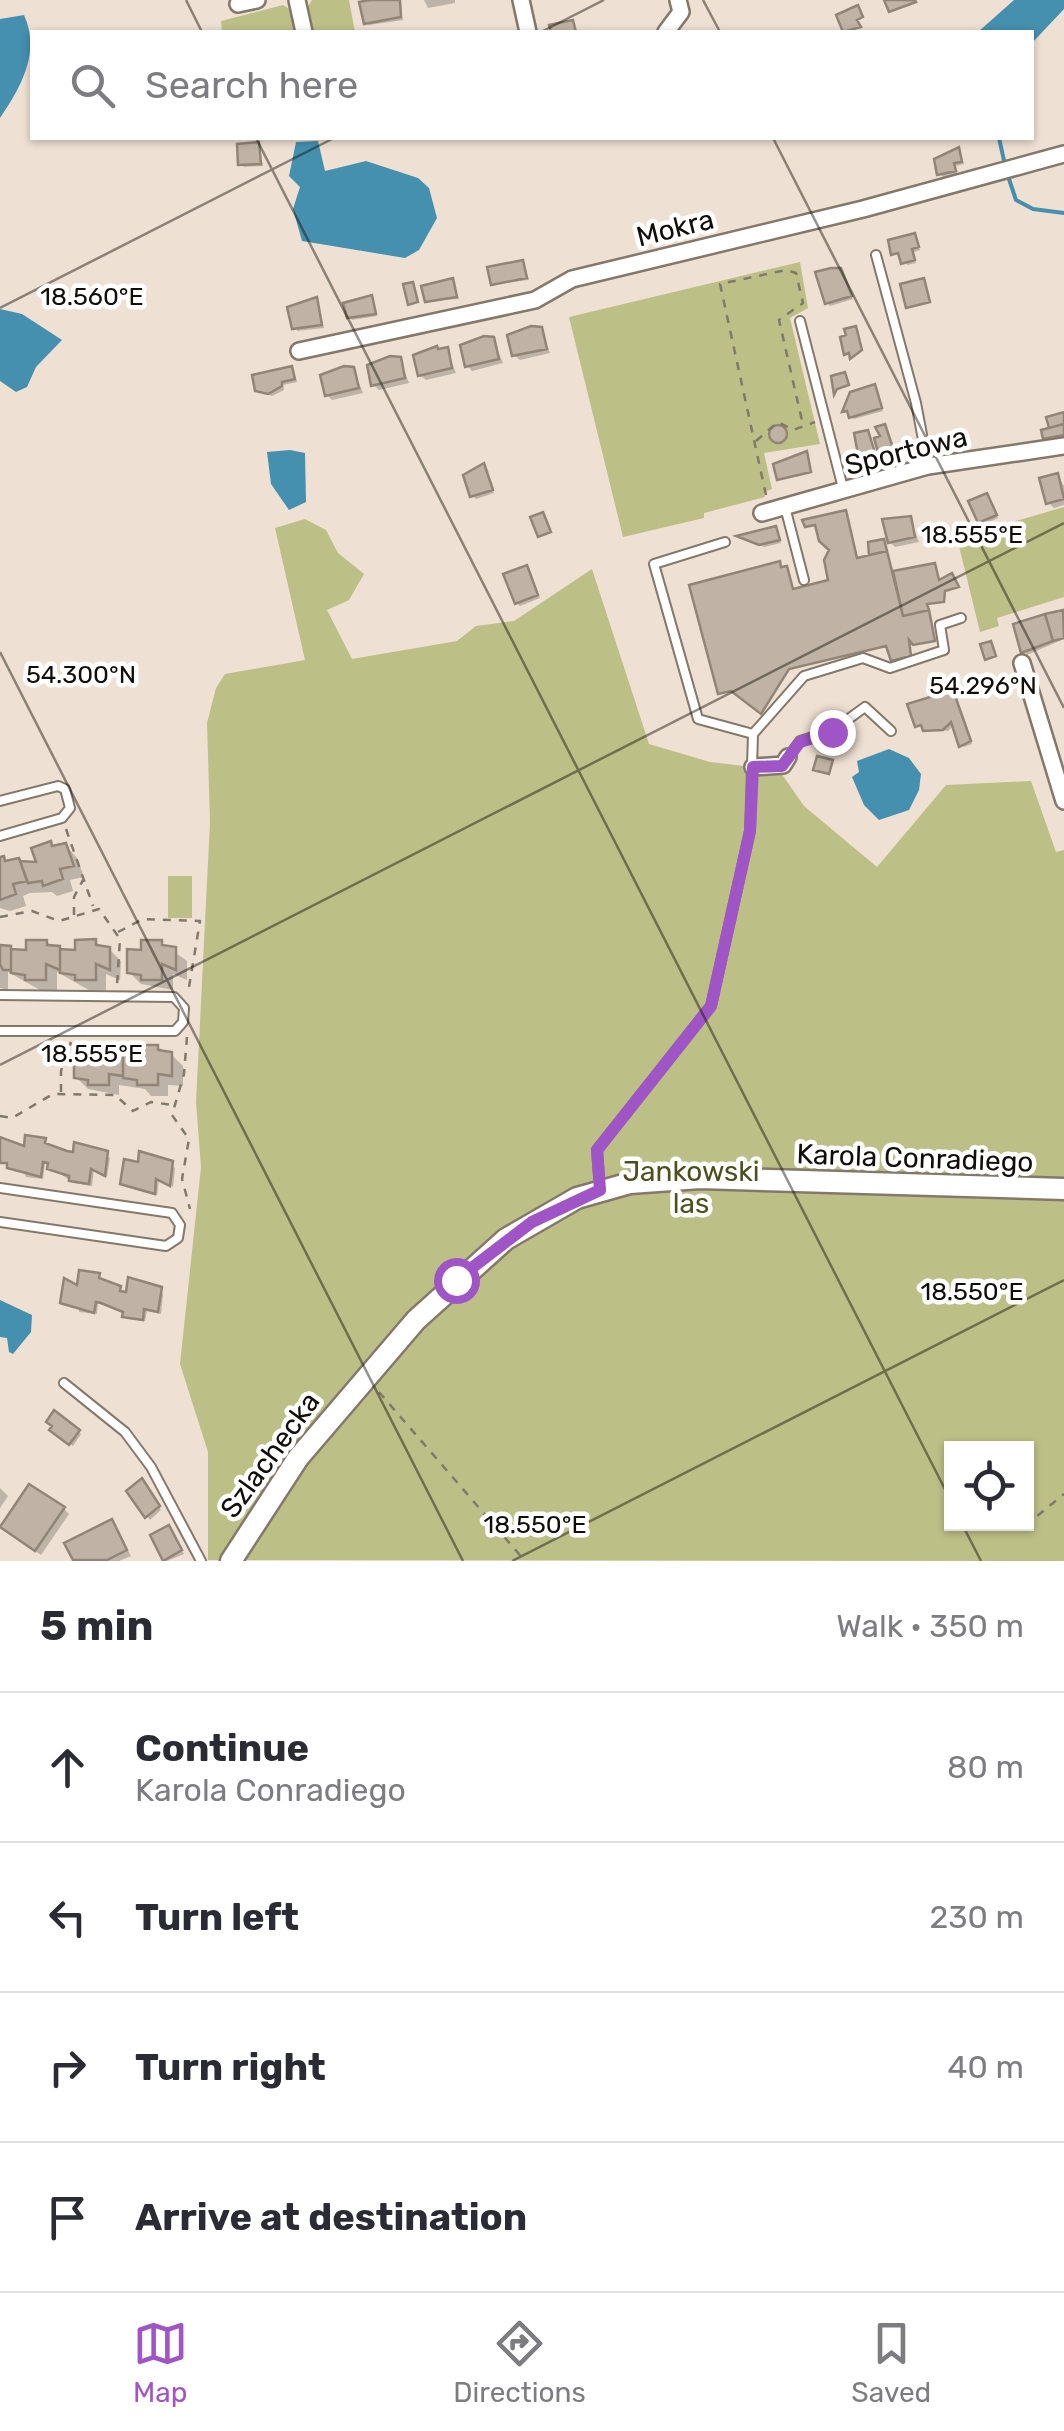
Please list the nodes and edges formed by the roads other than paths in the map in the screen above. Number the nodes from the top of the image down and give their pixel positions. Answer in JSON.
{"nodes":[{"id":1,"x":257,"y":0,"type":"edge"},
{"id":2,"x":297,"y":0,"type":"edge"},
{"id":3,"x":521,"y":0,"type":"edge"},
{"id":4,"x":678,"y":0,"type":"edge"},
{"id":5,"x":238,"y":4,"type":"dead end"},
{"id":6,"x":304,"y":30,"type":"edge"},
{"id":7,"x":528,"y":30,"type":"edge"},
{"id":8,"x":667,"y":30,"type":"edge"},
{"id":9,"x":1064,"y":154,"type":"edge"},
{"id":10,"x":876,"y":256,"type":"dead end"},
{"id":11,"x":800,"y":321,"type":"dead end"},
{"id":12,"x":299,"y":351,"type":"dead end"},
{"id":13,"x":1064,"y":446,"type":"edge"},
{"id":14,"x":928,"y":466,"type":"junction"},
{"id":15,"x":844,"y":492,"type":"junction"},
{"id":16,"x":773,"y":510,"type":"joint"},
{"id":17,"x":726,"y":542,"type":"dead end"},
{"id":18,"x":804,"y":580,"type":"dead end"},
{"id":19,"x":961,"y":618,"type":"dead end"},
{"id":20,"x":1022,"y":663,"type":"dead end"},
{"id":21,"x":891,"y":731,"type":"dead end"},
{"id":22,"x":753,"y":734,"type":"junction"},
{"id":23,"x":788,"y":757,"type":"joint"},
{"id":24,"x":753,"y":767,"type":"junction"},
{"id":25,"x":0,"y":801,"type":"edge"},
{"id":26,"x":1064,"y":801,"type":"edge"},
{"id":27,"x":0,"y":836,"type":"edge"},
{"id":28,"x":0,"y":995,"type":"edge"},
{"id":29,"x":0,"y":1031,"type":"edge"},
{"id":30,"x":0,"y":1188,"type":"edge"},
{"id":31,"x":1064,"y":1189,"type":"edge"},
{"id":32,"x":600,"y":1190,"type":"junction"},
{"id":33,"x":0,"y":1222,"type":"edge"},
{"id":34,"x":361,"y":1380,"type":"joint"},
{"id":35,"x":64,"y":1384,"type":"dead end"},
{"id":36,"x":201,"y":1561,"type":"edge"},
{"id":37,"x":231,"y":1561,"type":"edge"}],
"edges":[{"from":1,"to":5,"type":"street"},
{"from":2,"to":6,"type":"street"},
{"from":3,"to":7,"type":"street"},
{"from":4,"to":8,"type":"street"},
{"from":9,"to":12,"type":"street","name":"Mokra"},
{"from":10,"to":14,"type":"lane"},
{"from":11,"to":15,"type":"lane"},
{"from":13,"to":14,"type":"street","name":"Sportowa"},
{"from":14,"to":15,"type":"street","name":"Sportowa"},
{"from":15,"to":16,"type":"street","name":"Sportowa"},
{"from":16,"to":18,"type":"lane"},
{"from":17,"to":22,"type":"lane"},
{"from":19,"to":22,"type":"lane"},
{"from":20,"to":26,"type":"street"},
{"from":21,"to":23,"type":"lane"},
{"from":22,"to":24,"type":"lane"},
{"from":23,"to":24,"type":"street"},
{"from":24,"to":32,"type":"lane"},
{"from":25,"to":27,"type":"lane"},
{"from":28,"to":29,"type":"lane"},
{"from":30,"to":33,"type":"lane"},
{"from":31,"to":32,"type":"street","name":"Karola Conradiego"},
{"from":32,"to":34,"type":"street","name":"Karola Conradiego"},
{"from":34,"to":37,"type":"street","name":"Szlachecka"},
{"from":35,"to":36,"type":"lane"}]}
